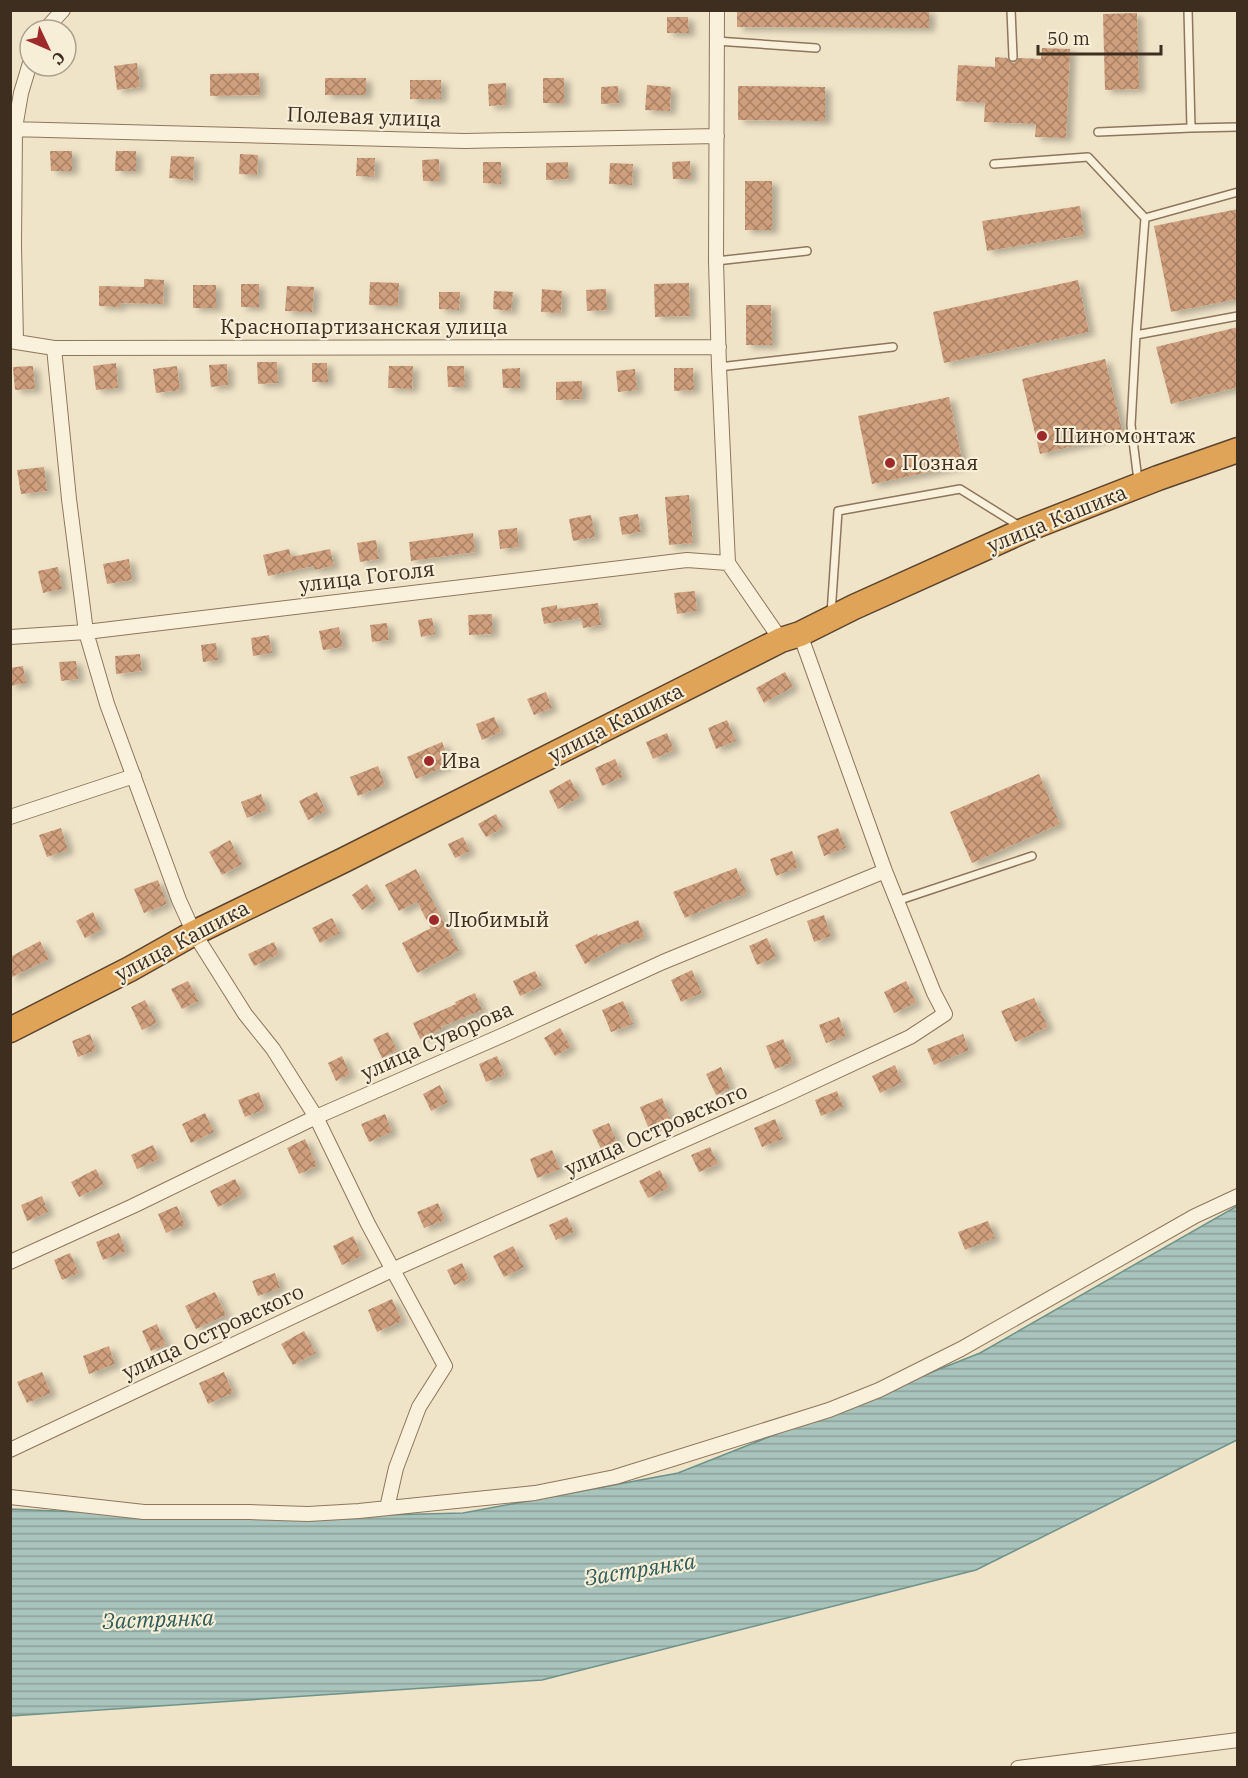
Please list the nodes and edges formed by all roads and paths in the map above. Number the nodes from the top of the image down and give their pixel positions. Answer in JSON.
{"nodes":[{"id":1,"x":717,"y":10,"type":"edge"},
{"id":2,"x":1011,"y":10,"type":"edge"},
{"id":3,"x":1188,"y":10,"type":"edge"},
{"id":4,"x":716,"y":41,"type":"junction"},
{"id":5,"x":816,"y":48,"type":"dead end"},
{"id":6,"x":1012,"y":57,"type":"dead end"},
{"id":7,"x":26,"y":78,"type":"edge"},
{"id":8,"x":1238,"y":127,"type":"edge"},
{"id":9,"x":13,"y":128,"type":"edge"},
{"id":10,"x":1191,"y":128,"type":"junction"},
{"id":11,"x":1098,"y":132,"type":"dead end"},
{"id":12,"x":717,"y":136,"type":"junction"},
{"id":13,"x":994,"y":164,"type":"dead end"},
{"id":14,"x":1238,"y":192,"type":"edge"},
{"id":15,"x":1145,"y":218,"type":"junction"},
{"id":16,"x":807,"y":251,"type":"dead end"},
{"id":17,"x":716,"y":261,"type":"junction"},
{"id":18,"x":1238,"y":316,"type":"edge"},
{"id":19,"x":1136,"y":334,"type":"junction"},
{"id":20,"x":13,"y":341,"type":"edge"},
{"id":21,"x":719,"y":347,"type":"junction"},
{"id":22,"x":893,"y":347,"type":"dead end"},
{"id":23,"x":54,"y":348,"type":"junction"},
{"id":24,"x":719,"y":367,"type":"junction"},
{"id":25,"x":1238,"y":450,"type":"edge"},
{"id":26,"x":1139,"y":485,"type":"junction"},
{"id":27,"x":1025,"y":530,"type":"junction"},
{"id":28,"x":728,"y":563,"type":"junction"},
{"id":29,"x":831,"y":618,"type":"junction"},
{"id":30,"x":86,"y":632,"type":"junction"},
{"id":31,"x":10,"y":637,"type":"edge"},
{"id":32,"x":790,"y":637,"type":"junction"},
{"id":33,"x":134,"y":776,"type":"junction"},
{"id":34,"x":10,"y":816,"type":"edge"},
{"id":35,"x":1032,"y":856,"type":"dead end"},
{"id":36,"x":885,"y":871,"type":"junction"},
{"id":37,"x":897,"y":901,"type":"junction"},
{"id":38,"x":194,"y":933,"type":"junction"},
{"id":39,"x":10,"y":1030,"type":"edge"},
{"id":40,"x":316,"y":1117,"type":"junction"},
{"id":41,"x":1238,"y":1196,"type":"edge"},
{"id":42,"x":10,"y":1262,"type":"edge"},
{"id":43,"x":392,"y":1270,"type":"junction"},
{"id":44,"x":10,"y":1450,"type":"edge"},
{"id":45,"x":10,"y":1497,"type":"edge"},
{"id":46,"x":387,"y":1508,"type":"junction"},
{"id":47,"x":1238,"y":1740,"type":"edge"},
{"id":48,"x":1018,"y":1767,"type":"edge"}],
"edges":[{"from":1,"to":4,"type":"street"},
{"from":2,"to":6,"type":"lane"},
{"from":3,"to":10,"type":"lane"},
{"from":4,"to":5,"type":"lane"},
{"from":4,"to":12,"type":"street"},
{"from":7,"to":9,"type":"street"},
{"from":8,"to":10,"type":"lane"},
{"from":9,"to":12,"type":"street","name":"Полевая улица"},
{"from":9,"to":20,"type":"street"},
{"from":10,"to":11,"type":"lane"},
{"from":12,"to":17,"type":"street"},
{"from":13,"to":15,"type":"lane"},
{"from":14,"to":15,"type":"lane"},
{"from":15,"to":19,"type":"lane"},
{"from":16,"to":17,"type":"lane"},
{"from":17,"to":21,"type":"street"},
{"from":18,"to":19,"type":"lane"},
{"from":19,"to":26,"type":"lane"},
{"from":20,"to":23,"type":"street","name":"Краснопартизанская улица"},
{"from":21,"to":23,"type":"street","name":"Краснопартизанская улица"},
{"from":21,"to":24,"type":"street"},
{"from":22,"to":24,"type":"lane"},
{"from":23,"to":30,"type":"street"},
{"from":24,"to":28,"type":"street"},
{"from":25,"to":26,"type":"highway","name":"улица Кашика"},
{"from":26,"to":27,"type":"highway","name":"улица Кашика"},
{"from":27,"to":29,"type":"highway","name":"улица Кашика"},
{"from":27,"to":29,"type":"lane"},
{"from":28,"to":30,"type":"street","name":"улица Гоголя"},
{"from":28,"to":32,"type":"street","name":"улица Островского"},
{"from":29,"to":32,"type":"highway","name":"улица Кашика"},
{"from":30,"to":31,"type":"street","name":"улица Гоголя"},
{"from":30,"to":33,"type":"street"},
{"from":32,"to":36,"type":"street","name":"улица Островского"},
{"from":32,"to":38,"type":"highway","name":"улица Кашика"},
{"from":33,"to":34,"type":"street"},
{"from":33,"to":38,"type":"street"},
{"from":35,"to":37,"type":"lane"},
{"from":36,"to":37,"type":"street","name":"улица Островского"},
{"from":36,"to":40,"type":"street","name":"улица Суворова"},
{"from":37,"to":43,"type":"street","name":"улица Островского"},
{"from":38,"to":39,"type":"highway","name":"улица Кашика"},
{"from":38,"to":40,"type":"street"},
{"from":40,"to":42,"type":"street","name":"улица Суворова"},
{"from":40,"to":43,"type":"street"},
{"from":41,"to":46,"type":"street"},
{"from":43,"to":44,"type":"street","name":"улица Островского"},
{"from":43,"to":46,"type":"street"},
{"from":45,"to":46,"type":"street"},
{"from":47,"to":48,"type":"street"}]}
